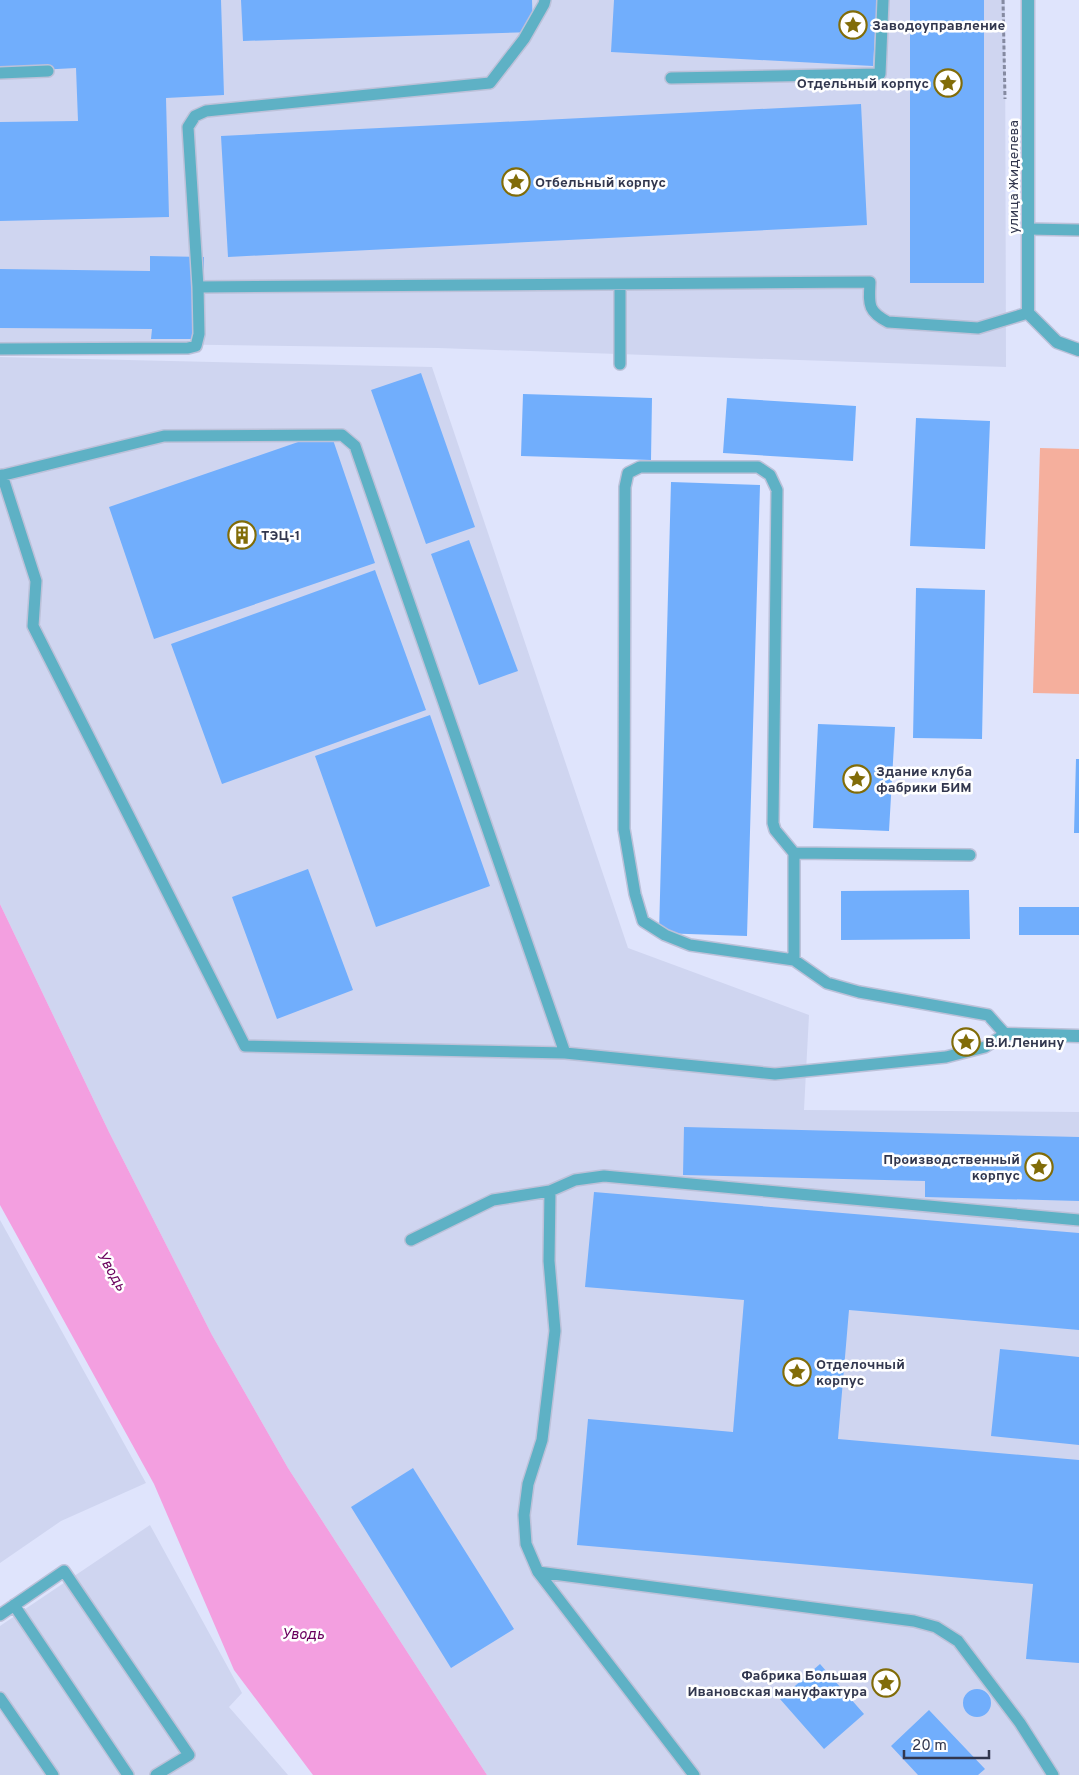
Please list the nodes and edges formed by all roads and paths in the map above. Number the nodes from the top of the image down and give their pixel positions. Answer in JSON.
{"nodes":[{"id":1,"x":545,"y":0,"type":"edge"},
{"id":2,"x":883,"y":0,"type":"edge"},
{"id":3,"x":1028,"y":0,"type":"edge"},
{"id":4,"x":48,"y":71,"type":"dead end"},
{"id":5,"x":0,"y":72,"type":"edge"},
{"id":6,"x":671,"y":78,"type":"dead end"},
{"id":7,"x":1028,"y":229,"type":"junction"},
{"id":8,"x":1079,"y":230,"type":"edge"},
{"id":9,"x":620,"y":284,"type":"junction"},
{"id":10,"x":198,"y":287,"type":"junction"},
{"id":11,"x":1028,"y":313,"type":"junction"},
{"id":12,"x":0,"y":349,"type":"edge"},
{"id":13,"x":1079,"y":350,"type":"edge"},
{"id":14,"x":620,"y":364,"type":"dead end"},
{"id":15,"x":1,"y":475,"type":"edge"},
{"id":16,"x":794,"y":853,"type":"junction"},
{"id":17,"x":970,"y":855,"type":"dead end"},
{"id":18,"x":794,"y":960,"type":"junction"},
{"id":19,"x":1005,"y":1034,"type":"junction"},
{"id":20,"x":1079,"y":1036,"type":"edge"},
{"id":21,"x":565,"y":1054,"type":"junction"},
{"id":22,"x":550,"y":1191,"type":"junction"},
{"id":23,"x":1079,"y":1220,"type":"edge"},
{"id":24,"x":411,"y":1240,"type":"dead end"},
{"id":25,"x":538,"y":1572,"type":"junction"},
{"id":26,"x":14,"y":1605,"type":"junction"},
{"id":27,"x":0,"y":1615,"type":"edge"},
{"id":28,"x":0,"y":1698,"type":"edge"},
{"id":29,"x":53,"y":1775,"type":"edge"},
{"id":30,"x":128,"y":1775,"type":"edge"},
{"id":31,"x":156,"y":1775,"type":"edge"},
{"id":32,"x":694,"y":1775,"type":"edge"},
{"id":33,"x":1052,"y":1775,"type":"edge"}],
"edges":[{"from":1,"to":10,"type":"lane"},
{"from":2,"to":6,"type":"lane"},
{"from":3,"to":7,"type":"street","name":"улица Жиделева"},
{"from":4,"to":5,"type":"lane"},
{"from":7,"to":8,"type":"lane"},
{"from":7,"to":11,"type":"street","name":"улица Жиделева"},
{"from":9,"to":10,"type":"lane"},
{"from":9,"to":11,"type":"lane"},
{"from":9,"to":14,"type":"lane"},
{"from":10,"to":12,"type":"lane"},
{"from":11,"to":13,"type":"street"},
{"from":15,"to":21,"type":"lane"},
{"from":15,"to":21,"type":"lane"},
{"from":16,"to":17,"type":"lane"},
{"from":16,"to":18,"type":"lane"},
{"from":16,"to":18,"type":"lane"},
{"from":18,"to":19,"type":"lane"},
{"from":19,"to":20,"type":"street"},
{"from":19,"to":21,"type":"lane"},
{"from":22,"to":23,"type":"lane"},
{"from":22,"to":24,"type":"lane"},
{"from":22,"to":25,"type":"lane"},
{"from":25,"to":32,"type":"lane"},
{"from":25,"to":33,"type":"lane"},
{"from":26,"to":27,"type":"lane"},
{"from":26,"to":30,"type":"lane"},
{"from":26,"to":31,"type":"lane"},
{"from":28,"to":29,"type":"lane"}]}
